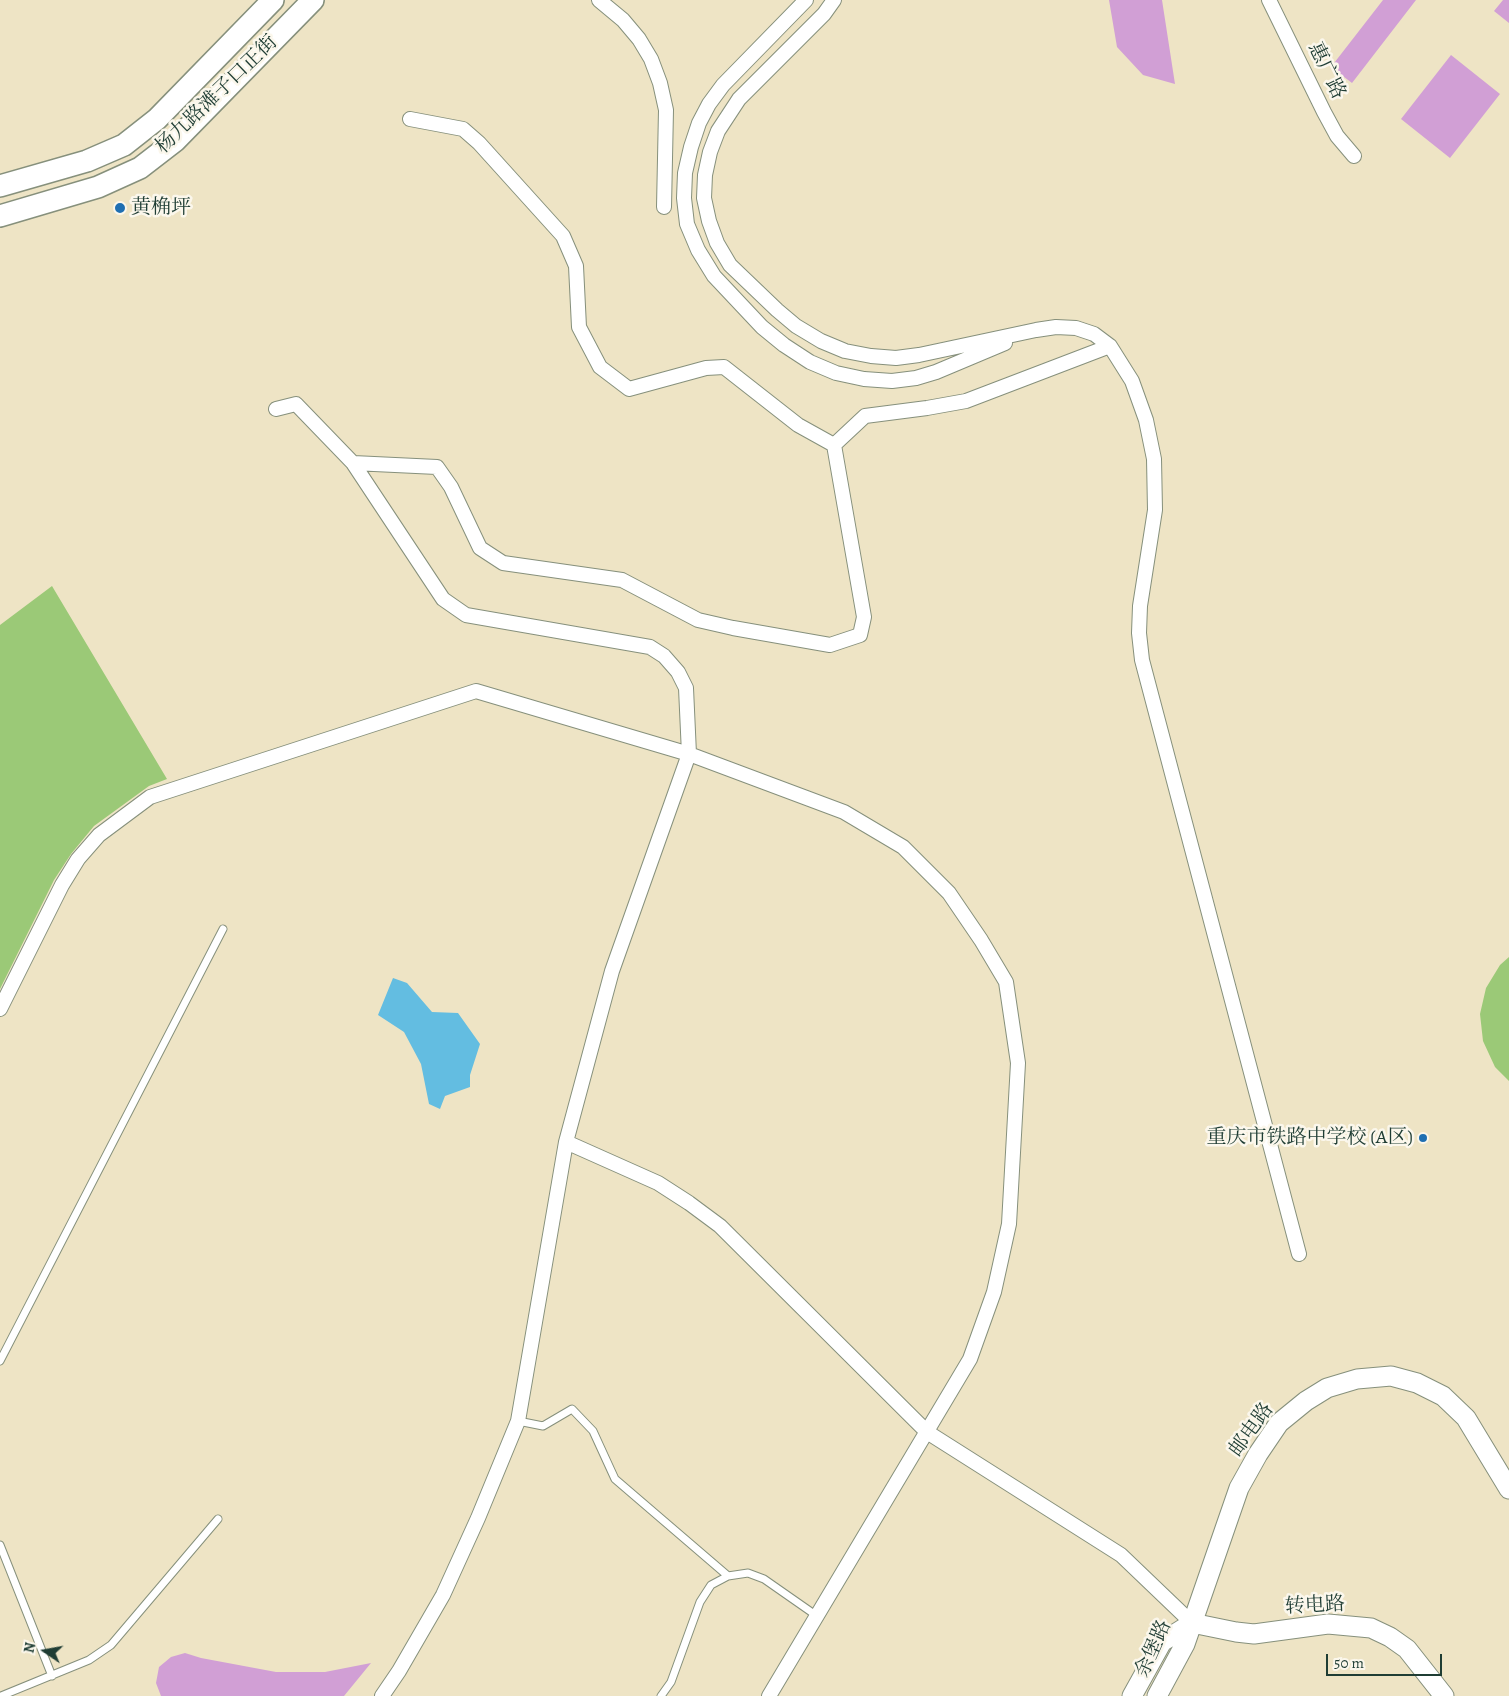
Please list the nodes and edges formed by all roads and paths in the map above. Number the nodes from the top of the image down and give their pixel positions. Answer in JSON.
{"nodes":[{"id":1,"x":273,"y":0,"type":"edge"},
{"id":2,"x":313,"y":0,"type":"edge"},
{"id":3,"x":599,"y":0,"type":"edge"},
{"id":4,"x":806,"y":0,"type":"edge"},
{"id":5,"x":834,"y":0,"type":"edge"},
{"id":6,"x":1269,"y":0,"type":"edge"},
{"id":7,"x":410,"y":119,"type":"dead end"},
{"id":8,"x":1354,"y":156,"type":"dead end"},
{"id":9,"x":0,"y":186,"type":"edge"},
{"id":10,"x":664,"y":207,"type":"dead end"},
{"id":11,"x":0,"y":216,"type":"edge"},
{"id":12,"x":1036,"y":330,"type":"junction"},
{"id":13,"x":1110,"y":346,"type":"junction"},
{"id":14,"x":276,"y":409,"type":"dead end"},
{"id":15,"x":834,"y":445,"type":"junction"},
{"id":16,"x":353,"y":463,"type":"junction"},
{"id":17,"x":689,"y":754,"type":"junction"},
{"id":18,"x":223,"y":929,"type":"dead end"},
{"id":19,"x":0,"y":1009,"type":"edge"},
{"id":20,"x":566,"y":1142,"type":"junction"},
{"id":21,"x":1299,"y":1254,"type":"dead end"},
{"id":22,"x":0,"y":1361,"type":"edge"},
{"id":23,"x":518,"y":1420,"type":"junction"},
{"id":24,"x":926,"y":1432,"type":"junction"},
{"id":25,"x":1509,"y":1489,"type":"edge"},
{"id":26,"x":218,"y":1519,"type":"dead end"},
{"id":27,"x":0,"y":1545,"type":"edge"},
{"id":28,"x":728,"y":1576,"type":"junction"},
{"id":29,"x":817,"y":1616,"type":"junction"},
{"id":30,"x":1192,"y":1622,"type":"junction"},
{"id":31,"x":52,"y":1676,"type":"junction"},
{"id":32,"x":1,"y":1696,"type":"edge"},
{"id":33,"x":382,"y":1696,"type":"edge"},
{"id":34,"x":661,"y":1696,"type":"edge"},
{"id":35,"x":768,"y":1696,"type":"edge"},
{"id":36,"x":1132,"y":1696,"type":"edge"},
{"id":37,"x":1157,"y":1696,"type":"edge"},
{"id":38,"x":1444,"y":1696,"type":"edge"}],
"edges":[{"from":1,"to":9,"type":"main road","name":"杨九路滩子口正街"},
{"from":2,"to":11,"type":"main road","name":"杨九路滩子口正街"},
{"from":3,"to":10,"type":"street"},
{"from":4,"to":12,"type":"street"},
{"from":5,"to":12,"type":"street"},
{"from":6,"to":8,"type":"street","name":"惠广路"},
{"from":7,"to":15,"type":"street"},
{"from":12,"to":13,"type":"street"},
{"from":13,"to":15,"type":"street"},
{"from":13,"to":21,"type":"street"},
{"from":14,"to":16,"type":"street"},
{"from":15,"to":16,"type":"street"},
{"from":16,"to":17,"type":"street"},
{"from":17,"to":19,"type":"street"},
{"from":17,"to":20,"type":"street"},
{"from":17,"to":24,"type":"street"},
{"from":18,"to":22,"type":"lane"},
{"from":20,"to":23,"type":"street"},
{"from":20,"to":24,"type":"street"},
{"from":23,"to":28,"type":"lane"},
{"from":23,"to":33,"type":"street"},
{"from":24,"to":29,"type":"street"},
{"from":24,"to":30,"type":"street"},
{"from":25,"to":30,"type":"street","name":"邮电路"},
{"from":26,"to":31,"type":"lane"},
{"from":27,"to":31,"type":"lane"},
{"from":28,"to":29,"type":"lane"},
{"from":28,"to":34,"type":"lane"},
{"from":29,"to":35,"type":"street"},
{"from":30,"to":36,"type":"street","name":"余堡路"},
{"from":30,"to":37,"type":"street","name":"余堡路"},
{"from":30,"to":38,"type":"street","name":"转电路"},
{"from":31,"to":32,"type":"lane"}]}
